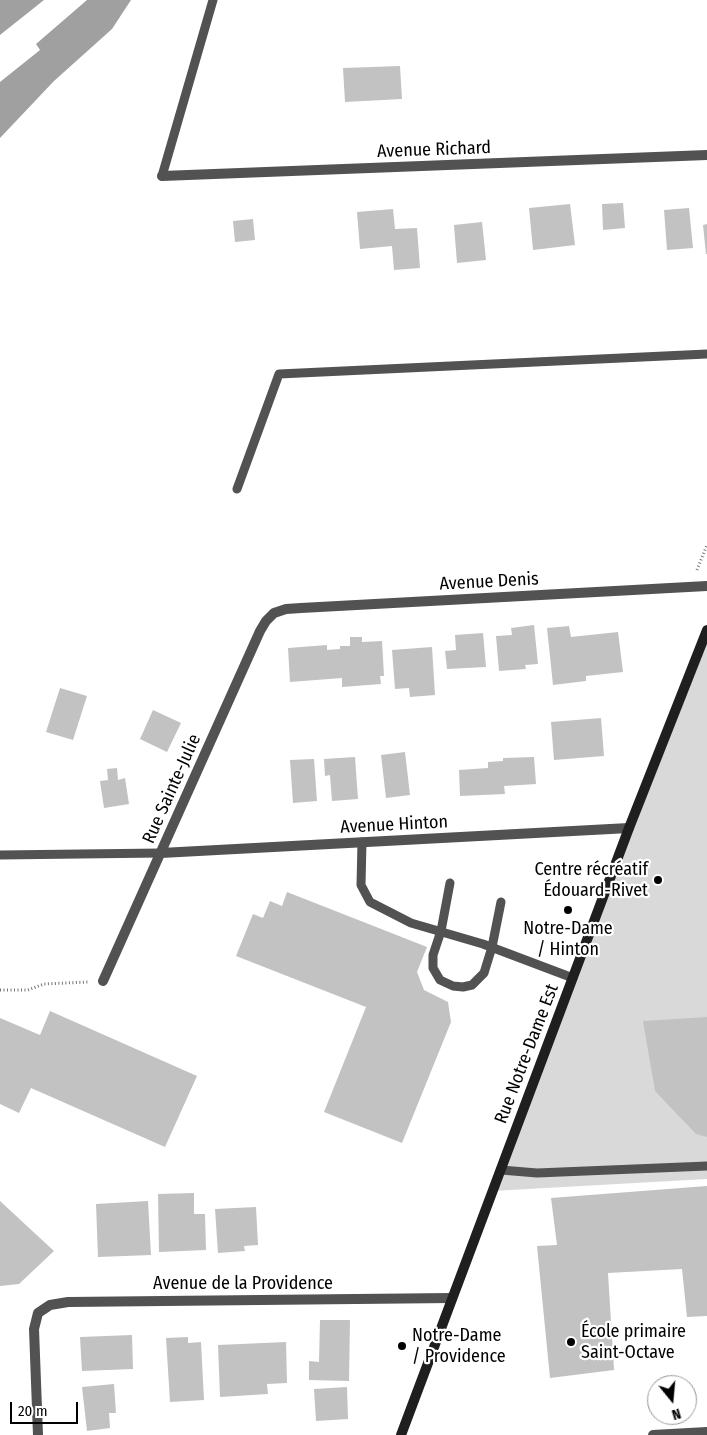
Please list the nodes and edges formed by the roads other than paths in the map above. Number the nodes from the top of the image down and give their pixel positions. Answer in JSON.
{"nodes":[{"id":1,"x":213,"y":0,"type":"edge"},
{"id":2,"x":707,"y":155,"type":"edge"},
{"id":3,"x":162,"y":176,"type":"joint"},
{"id":4,"x":707,"y":354,"type":"edge"},
{"id":5,"x":237,"y":489,"type":"dead end"},
{"id":6,"x":707,"y":586,"type":"edge"},
{"id":7,"x":274,"y":613,"type":"joint"},
{"id":8,"x":706,"y":633,"type":"edge"},
{"id":9,"x":629,"y":828,"type":"junction"},
{"id":10,"x":362,"y":842,"type":"junction"},
{"id":11,"x":161,"y":853,"type":"junction"},
{"id":12,"x":0,"y":855,"type":"edge"},
{"id":13,"x":450,"y":883,"type":"dead end"},
{"id":14,"x":501,"y":902,"type":"dead end"},
{"id":15,"x":441,"y":931,"type":"junction"},
{"id":16,"x":492,"y":947,"type":"junction"},
{"id":17,"x":572,"y":978,"type":"junction"},
{"id":18,"x":103,"y":981,"type":"road end"},
{"id":19,"x":707,"y":1166,"type":"edge"},
{"id":20,"x":501,"y":1170,"type":"junction"},
{"id":21,"x":452,"y":1298,"type":"junction"},
{"id":22,"x":707,"y":1432,"type":"edge"},
{"id":23,"x":38,"y":1435,"type":"edge"},
{"id":24,"x":401,"y":1435,"type":"edge"},
{"id":25,"x":653,"y":1435,"type":"edge"}],
"edges":[{"from":1,"to":3,"type":"lane"},
{"from":2,"to":3,"type":"street","name":"Avenue Richard"},
{"from":4,"to":5,"type":"lane"},
{"from":6,"to":7,"type":"street","name":"Avenue Denis"},
{"from":7,"to":11,"type":"street","name":"Rue Sainte-Julie"},
{"from":8,"to":9,"type":"main road","name":"Rue Notre-Dame Est"},
{"from":9,"to":10,"type":"street","name":"Avenue Hinton"},
{"from":9,"to":17,"type":"main road","name":"Rue Notre-Dame Est"},
{"from":10,"to":11,"type":"street","name":"Avenue Hinton"},
{"from":10,"to":15,"type":"lane"},
{"from":11,"to":12,"type":"lane"},
{"from":11,"to":18,"type":"street","name":"Rue Sainte-Julie"},
{"from":13,"to":15,"type":"lane"},
{"from":14,"to":16,"type":"lane"},
{"from":15,"to":16,"type":"lane"},
{"from":15,"to":16,"type":"lane"},
{"from":16,"to":17,"type":"lane"},
{"from":17,"to":20,"type":"main road","name":"Rue Notre-Dame Est"},
{"from":19,"to":20,"type":"lane"},
{"from":20,"to":21,"type":"main road","name":"Rue Notre-Dame Est"},
{"from":21,"to":23,"type":"street","name":"Avenue de la Providence"},
{"from":21,"to":24,"type":"main road","name":"Rue Notre-Dame Est"},
{"from":22,"to":25,"type":"street"}]}
